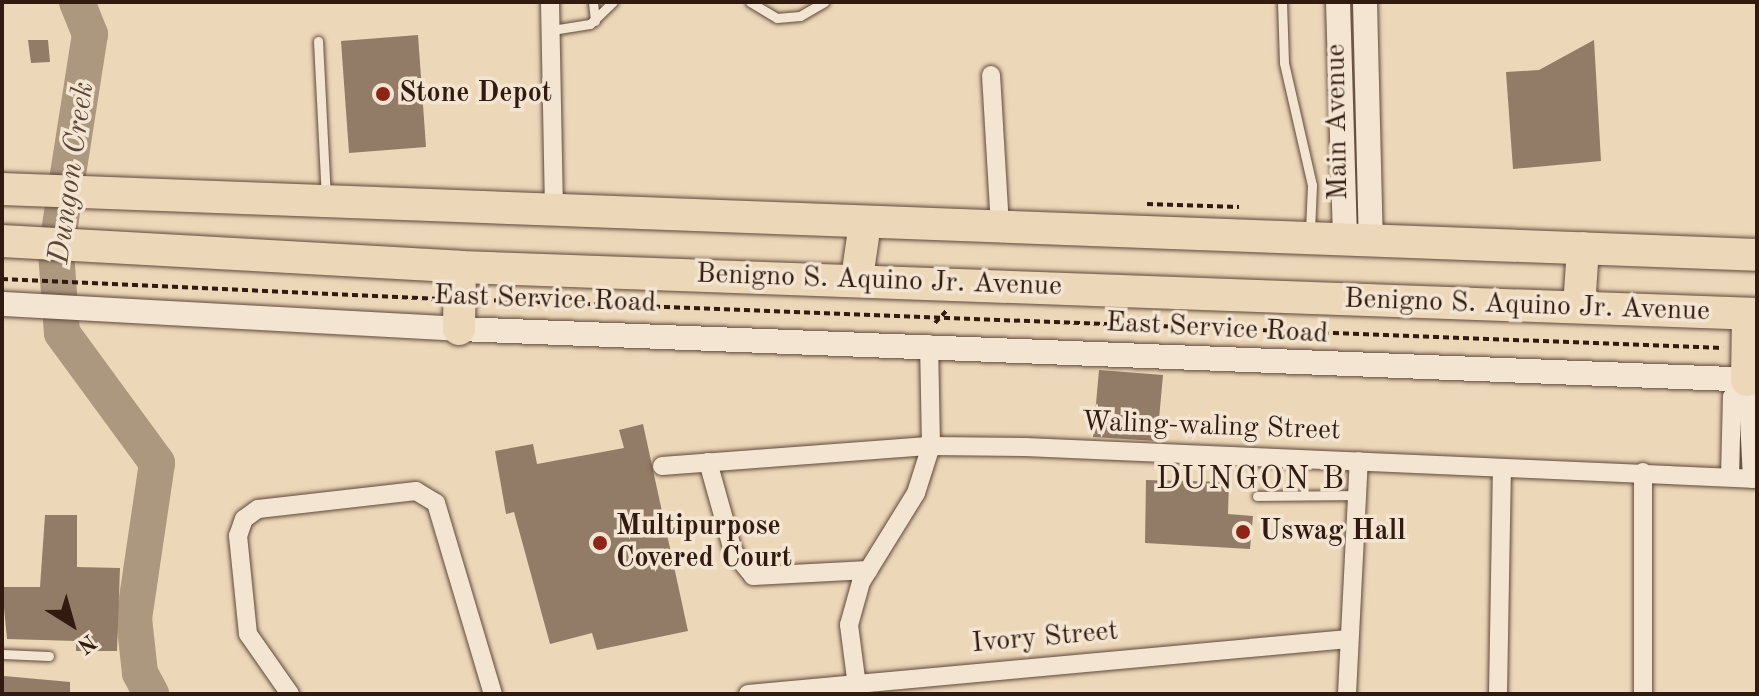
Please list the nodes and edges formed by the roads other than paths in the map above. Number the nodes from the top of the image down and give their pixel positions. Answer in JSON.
{"nodes":[{"id":1,"x":550,"y":2,"type":"edge"},
{"id":2,"x":593,"y":2,"type":"edge"},
{"id":3,"x":613,"y":2,"type":"edge"},
{"id":4,"x":750,"y":2,"type":"edge"},
{"id":5,"x":824,"y":2,"type":"edge"},
{"id":6,"x":1282,"y":2,"type":"edge"},
{"id":7,"x":1338,"y":2,"type":"edge"},
{"id":8,"x":1365,"y":2,"type":"edge"},
{"id":9,"x":595,"y":21,"type":"junction"},
{"id":10,"x":552,"y":30,"type":"junction"},
{"id":11,"x":318,"y":41,"type":"dead end"},
{"id":12,"x":991,"y":75,"type":"dead end"},
{"id":13,"x":8,"y":190,"type":"edge"},
{"id":14,"x":326,"y":201,"type":"junction"},
{"id":15,"x":554,"y":208,"type":"junction"},
{"id":16,"x":865,"y":223,"type":"junction"},
{"id":17,"x":1000,"y":227,"type":"junction"},
{"id":18,"x":1310,"y":239,"type":"junction"},
{"id":19,"x":1358,"y":239,"type":"junction"},
{"id":20,"x":6,"y":241,"type":"edge"},
{"id":21,"x":1583,"y":248,"type":"junction"},
{"id":22,"x":1757,"y":255,"type":"edge"},
{"id":23,"x":460,"y":267,"type":"junction"},
{"id":24,"x":857,"y":278,"type":"junction"},
{"id":25,"x":7,"y":296,"type":"edge"},
{"id":26,"x":1579,"y":307,"type":"junction"},
{"id":27,"x":460,"y":314,"type":"junction"},
{"id":28,"x":1752,"y":314,"type":"edge"},
{"id":29,"x":929,"y":344,"type":"junction"},
{"id":30,"x":1751,"y":370,"type":"edge"},
{"id":31,"x":931,"y":446,"type":"junction"},
{"id":32,"x":1359,"y":461,"type":"junction"},
{"id":33,"x":708,"y":462,"type":"junction"},
{"id":34,"x":662,"y":466,"type":"dead end"},
{"id":35,"x":1502,"y":468,"type":"junction"},
{"id":36,"x":1643,"y":472,"type":"junction"},
{"id":37,"x":1730,"y":477,"type":"junction"},
{"id":38,"x":1755,"y":479,"type":"edge"},
{"id":39,"x":1357,"y":495,"type":"junction"},
{"id":40,"x":1257,"y":496,"type":"dead end"},
{"id":41,"x":869,"y":570,"type":"junction"},
{"id":42,"x":1348,"y":639,"type":"junction"},
{"id":43,"x":2,"y":654,"type":"edge"},
{"id":44,"x":49,"y":656,"type":"dead end"},
{"id":45,"x":857,"y":689,"type":"edge"},
{"id":46,"x":290,"y":694,"type":"edge"},
{"id":47,"x":493,"y":694,"type":"edge"},
{"id":48,"x":748,"y":694,"type":"edge"},
{"id":49,"x":1347,"y":694,"type":"edge"},
{"id":50,"x":1498,"y":694,"type":"edge"},
{"id":51,"x":1643,"y":694,"type":"edge"}],
"edges":[{"from":1,"to":10,"type":"street"},
{"from":2,"to":9,"type":"lane"},
{"from":3,"to":9,"type":"lane"},
{"from":4,"to":5,"type":"lane"},
{"from":6,"to":18,"type":"lane"},
{"from":7,"to":19,"type":"street","name":"Main Avenue"},
{"from":8,"to":19,"type":"street","name":"Main Avenue"},
{"from":9,"to":10,"type":"lane"},
{"from":10,"to":15,"type":"street"},
{"from":11,"to":14,"type":"lane"},
{"from":12,"to":17,"type":"street"},
{"from":13,"to":14,"type":"highway","name":"Benigno S. Aquino Jr. Avenue"},
{"from":14,"to":15,"type":"highway","name":"Benigno S. Aquino Jr. Avenue"},
{"from":15,"to":16,"type":"highway","name":"Benigno S. Aquino Jr. Avenue"},
{"from":16,"to":17,"type":"highway","name":"Benigno S. Aquino Jr. Avenue"},
{"from":16,"to":24,"type":"highway"},
{"from":17,"to":18,"type":"highway","name":"Benigno S. Aquino Jr. Avenue"},
{"from":18,"to":19,"type":"highway","name":"Benigno S. Aquino Jr. Avenue"},
{"from":19,"to":21,"type":"highway","name":"Benigno S. Aquino Jr. Avenue"},
{"from":20,"to":23,"type":"highway","name":"Benigno S. Aquino Jr. Avenue"},
{"from":21,"to":22,"type":"highway","name":"Benigno S. Aquino Jr. Avenue"},
{"from":21,"to":26,"type":"highway"},
{"from":23,"to":24,"type":"highway","name":"Benigno S. Aquino Jr. Avenue"},
{"from":23,"to":27,"type":"highway"},
{"from":24,"to":26,"type":"highway","name":"Benigno S. Aquino Jr. Avenue"},
{"from":25,"to":27,"type":"street","name":"East Service Road"},
{"from":26,"to":28,"type":"highway","name":"Benigno S. Aquino Jr. Avenue"},
{"from":27,"to":29,"type":"street","name":"East Service Road"},
{"from":28,"to":30,"type":"highway"},
{"from":29,"to":30,"type":"street","name":"East Service Road"},
{"from":29,"to":31,"type":"street"},
{"from":30,"to":37,"type":"street"},
{"from":30,"to":38,"type":"street"},
{"from":31,"to":32,"type":"street","name":"Waling-waling Street"},
{"from":31,"to":33,"type":"street","name":"Waling-waling Street"},
{"from":31,"to":41,"type":"street"},
{"from":32,"to":35,"type":"street","name":"Waling-waling Street"},
{"from":32,"to":39,"type":"street"},
{"from":33,"to":34,"type":"street","name":"Waling-waling Street"},
{"from":33,"to":41,"type":"street"},
{"from":35,"to":36,"type":"street","name":"Waling-waling Street"},
{"from":35,"to":50,"type":"street"},
{"from":36,"to":37,"type":"street","name":"Waling-waling Street"},
{"from":36,"to":51,"type":"street"},
{"from":37,"to":38,"type":"street","name":"Waling-waling Street"},
{"from":39,"to":40,"type":"lane"},
{"from":39,"to":42,"type":"street"},
{"from":41,"to":45,"type":"street"},
{"from":42,"to":45,"type":"street","name":"Ivory Street"},
{"from":42,"to":49,"type":"street"},
{"from":43,"to":44,"type":"lane"},
{"from":45,"to":48,"type":"street","name":"Ivory Street"},
{"from":46,"to":47,"type":"street"}]}
